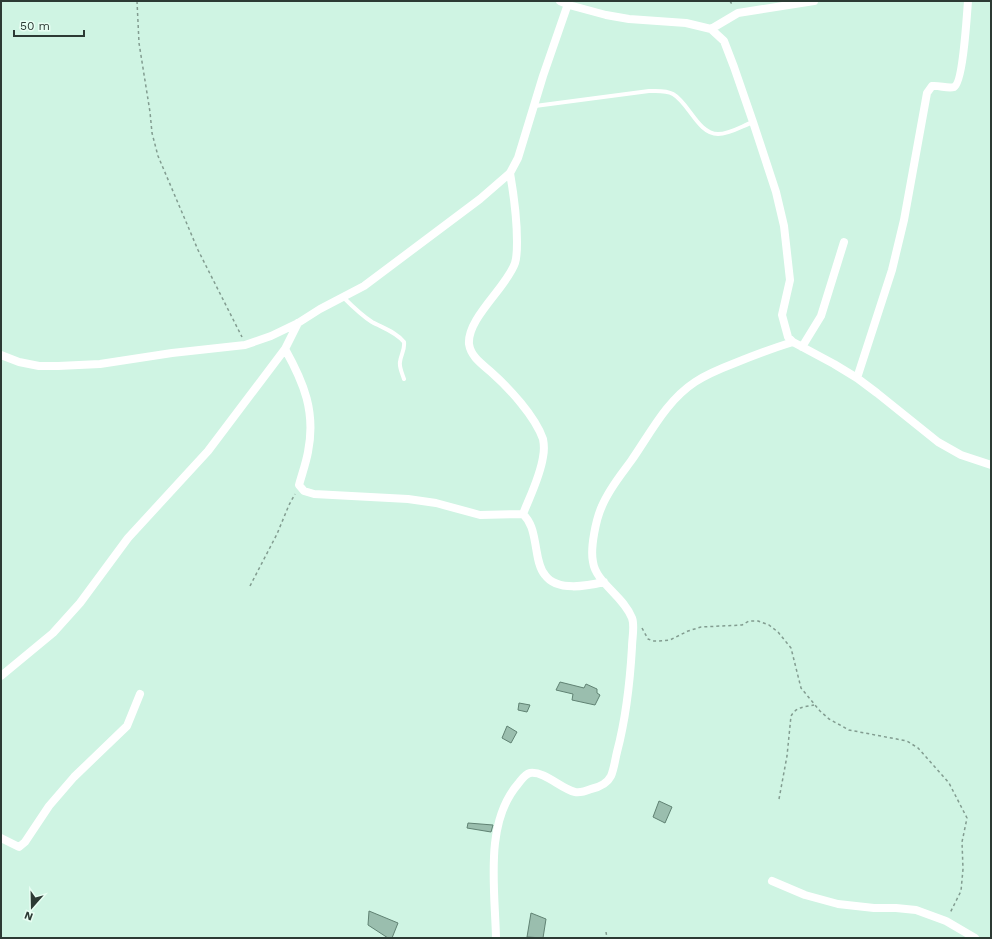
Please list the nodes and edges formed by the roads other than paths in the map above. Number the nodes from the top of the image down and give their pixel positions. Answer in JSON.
{"nodes":[{"id":1,"x":560,"y":1,"type":"edge"},
{"id":2,"x":814,"y":1,"type":"edge"},
{"id":3,"x":968,"y":1,"type":"edge"},
{"id":4,"x":569,"y":3,"type":"edge"},
{"id":5,"x":711,"y":29,"type":"junction"},
{"id":6,"x":535,"y":106,"type":"junction"},
{"id":7,"x":753,"y":122,"type":"junction"},
{"id":8,"x":510,"y":172,"type":"junction"},
{"id":9,"x":844,"y":242,"type":"dead end"},
{"id":10,"x":343,"y":297,"type":"junction"},
{"id":11,"x":298,"y":324,"type":"junction"},
{"id":12,"x":793,"y":342,"type":"junction"},
{"id":13,"x":802,"y":347,"type":"junction"},
{"id":14,"x":285,"y":349,"type":"junction"},
{"id":15,"x":1,"y":355,"type":"edge"},
{"id":16,"x":857,"y":378,"type":"junction"},
{"id":17,"x":404,"y":379,"type":"dead end"},
{"id":18,"x":991,"y":465,"type":"edge"},
{"id":19,"x":523,"y":514,"type":"junction"},
{"id":20,"x":604,"y":582,"type":"junction"},
{"id":21,"x":1,"y":676,"type":"edge"},
{"id":22,"x":140,"y":694,"type":"dead end"},
{"id":23,"x":1,"y":838,"type":"edge"},
{"id":24,"x":772,"y":880,"type":"dead end"},
{"id":25,"x":496,"y":938,"type":"edge"},
{"id":26,"x":975,"y":938,"type":"edge"}],
"edges":[{"from":1,"to":4,"type":"street"},
{"from":2,"to":5,"type":"street"},
{"from":3,"to":16,"type":"street"},
{"from":4,"to":5,"type":"street"},
{"from":4,"to":6,"type":"street"},
{"from":5,"to":7,"type":"street"},
{"from":6,"to":7,"type":"lane"},
{"from":6,"to":8,"type":"street"},
{"from":7,"to":12,"type":"street"},
{"from":8,"to":10,"type":"street"},
{"from":8,"to":19,"type":"street"},
{"from":9,"to":13,"type":"street"},
{"from":10,"to":11,"type":"street"},
{"from":10,"to":17,"type":"lane"},
{"from":11,"to":14,"type":"street"},
{"from":11,"to":15,"type":"street"},
{"from":12,"to":13,"type":"street"},
{"from":12,"to":20,"type":"street"},
{"from":13,"to":16,"type":"street"},
{"from":14,"to":19,"type":"street"},
{"from":14,"to":21,"type":"street"},
{"from":16,"to":18,"type":"street"},
{"from":19,"to":20,"type":"street"},
{"from":20,"to":25,"type":"street"},
{"from":22,"to":23,"type":"street"},
{"from":24,"to":26,"type":"street"}]}
